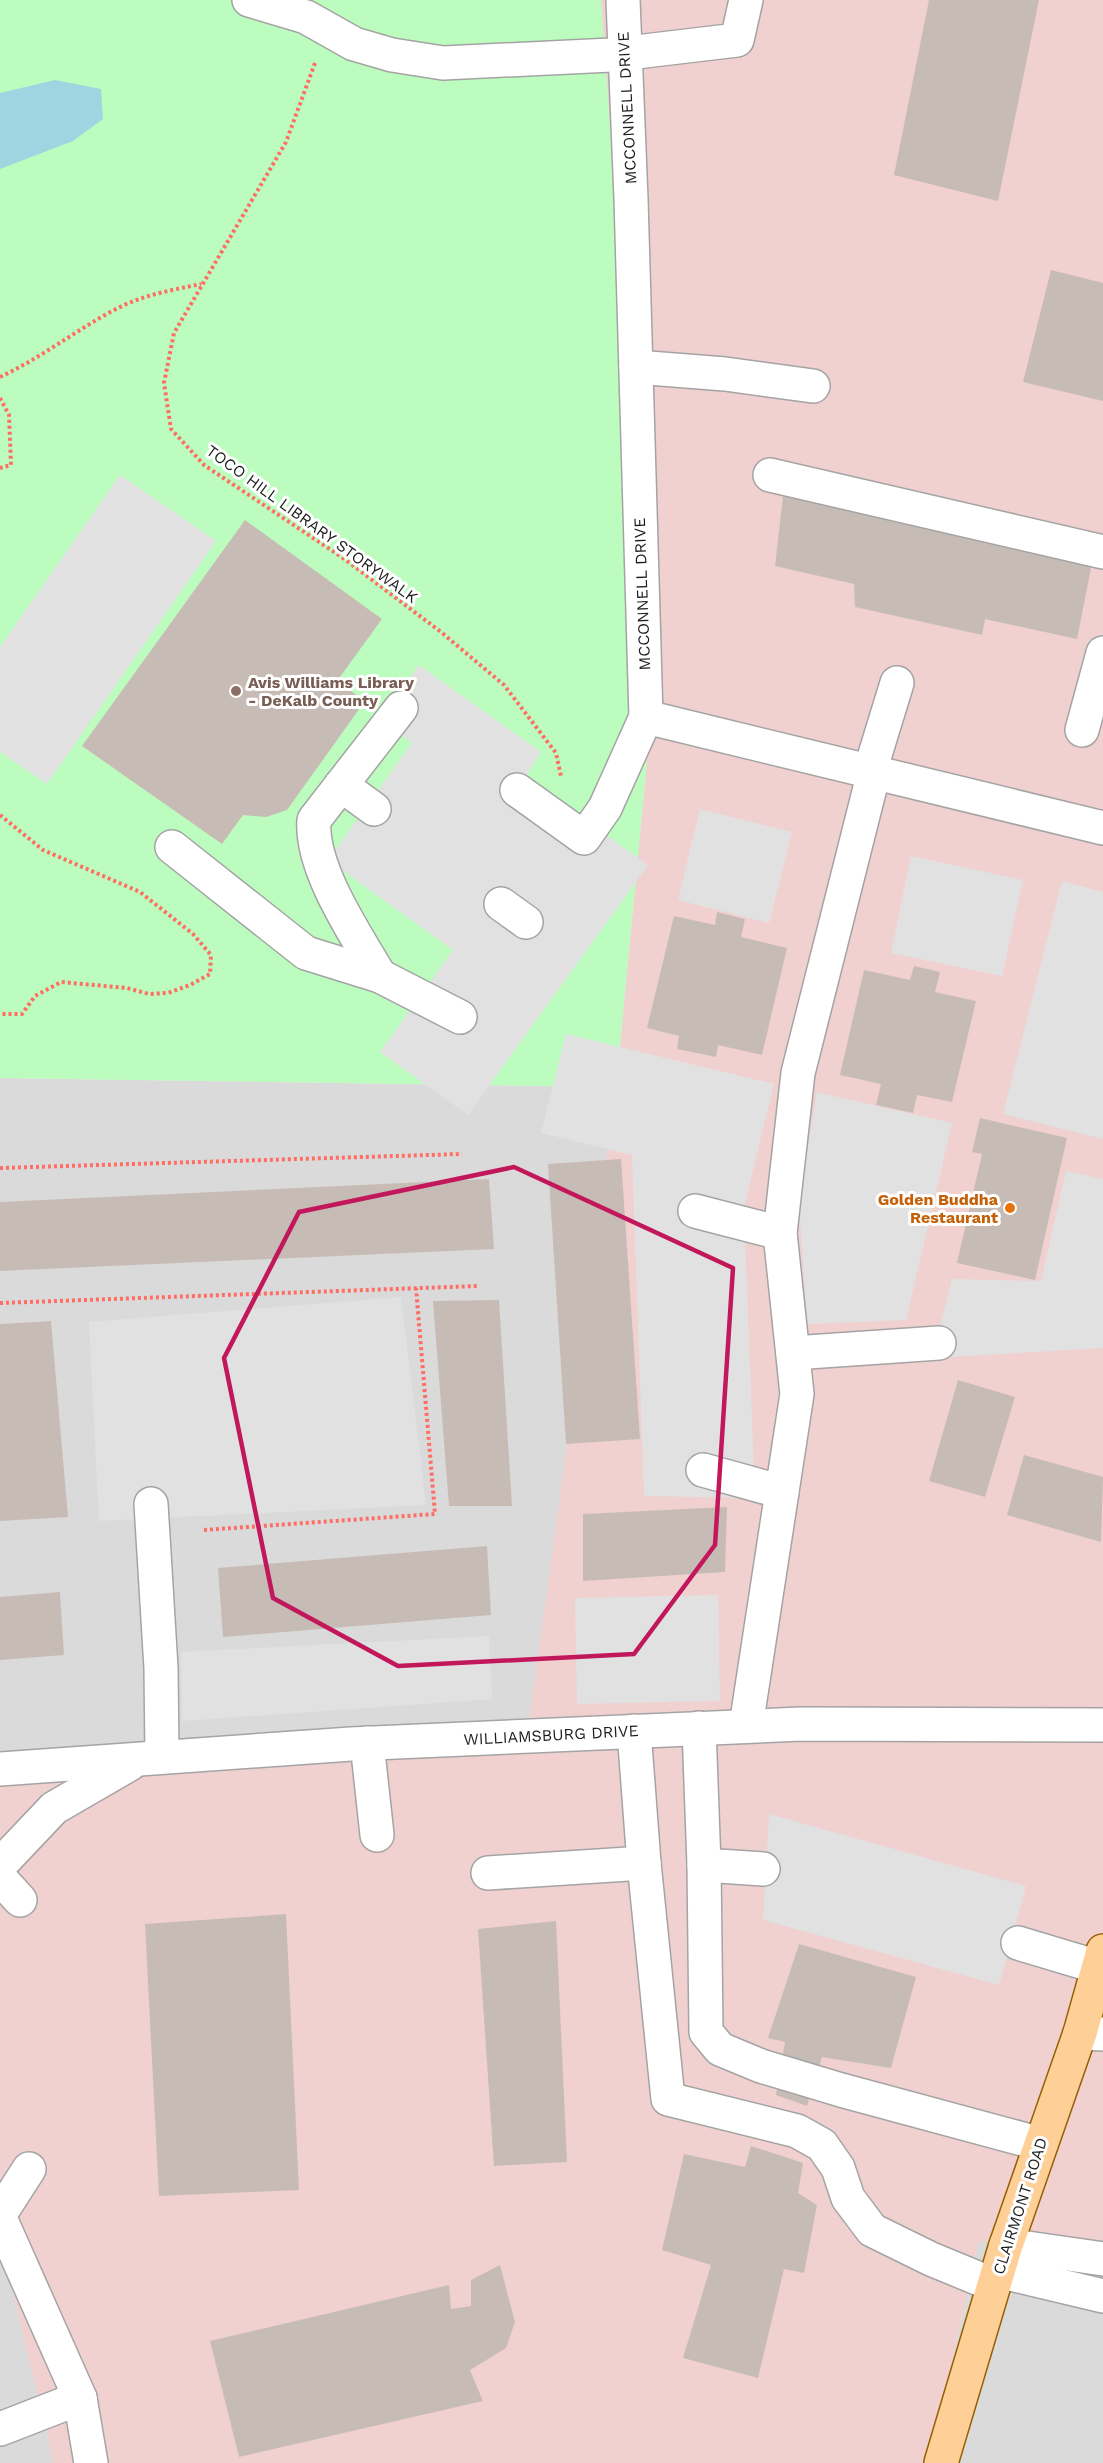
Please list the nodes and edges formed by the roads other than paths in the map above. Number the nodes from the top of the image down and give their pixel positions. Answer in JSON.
{"nodes":[{"id":1,"x":249,"y":0,"type":"edge"},
{"id":2,"x":623,"y":0,"type":"edge"},
{"id":3,"x":746,"y":0,"type":"edge"},
{"id":4,"x":625,"y":53,"type":"junction"},
{"id":5,"x":636,"y":367,"type":"junction"},
{"id":6,"x":813,"y":386,"type":"dead end"},
{"id":7,"x":770,"y":475,"type":"dead end"},
{"id":8,"x":1103,"y":552,"type":"edge"},
{"id":9,"x":1103,"y":653,"type":"edge"},
{"id":10,"x":897,"y":683,"type":"dead end"},
{"id":11,"x":401,"y":708,"type":"dead end"},
{"id":12,"x":646,"y":717,"type":"junction"},
{"id":13,"x":1082,"y":730,"type":"dead end"},
{"id":14,"x":872,"y":772,"type":"junction"},
{"id":15,"x":341,"y":785,"type":"junction"},
{"id":16,"x":517,"y":790,"type":"dead end"},
{"id":17,"x":374,"y":809,"type":"dead end"},
{"id":18,"x":1103,"y":828,"type":"edge"},
{"id":19,"x":172,"y":847,"type":"dead end"},
{"id":20,"x":380,"y":976,"type":"junction"},
{"id":21,"x":460,"y":1017,"type":"dead end"},
{"id":22,"x":695,"y":1211,"type":"dead end"},
{"id":23,"x":780,"y":1233,"type":"junction"},
{"id":24,"x":939,"y":1343,"type":"dead end"},
{"id":25,"x":793,"y":1353,"type":"junction"},
{"id":26,"x":703,"y":1470,"type":"dead end"},
{"id":27,"x":782,"y":1492,"type":"junction"},
{"id":28,"x":151,"y":1504,"type":"dead end"},
{"id":29,"x":1103,"y":1725,"type":"edge"},
{"id":30,"x":746,"y":1726,"type":"junction"},
{"id":31,"x":699,"y":1728,"type":"junction"},
{"id":32,"x":634,"y":1731,"type":"junction"},
{"id":33,"x":368,"y":1743,"type":"junction"},
{"id":34,"x":150,"y":1758,"type":"junction"},
{"id":35,"x":0,"y":1769,"type":"edge"},
{"id":36,"x":376,"y":1835,"type":"dead end"},
{"id":37,"x":644,"y":1863,"type":"junction"},
{"id":38,"x":0,"y":1865,"type":"edge"},
{"id":39,"x":704,"y":1865,"type":"junction"},
{"id":40,"x":763,"y":1869,"type":"dead end"},
{"id":41,"x":488,"y":1874,"type":"dead end"},
{"id":42,"x":1018,"y":1943,"type":"dead end"},
{"id":43,"x":1101,"y":1959,"type":"edge"},
{"id":44,"x":1091,"y":2033,"type":"edge"},
{"id":45,"x":1041,"y":2144,"type":"junction"},
{"id":46,"x":29,"y":2169,"type":"dead end"},
{"id":47,"x":0,"y":2216,"type":"edge"},
{"id":48,"x":1103,"y":2259,"type":"edge"},
{"id":49,"x":1000,"y":2267,"type":"junction"},
{"id":50,"x":1103,"y":2296,"type":"edge"},
{"id":51,"x":80,"y":2398,"type":"junction"},
{"id":52,"x":0,"y":2429,"type":"edge"},
{"id":53,"x":91,"y":2463,"type":"edge"},
{"id":54,"x":941,"y":2463,"type":"edge"}],
"edges":[{"from":1,"to":4,"type":"street"},
{"from":2,"to":4,"type":"street","name":"MCCONNELL DRIVE"},
{"from":3,"to":4,"type":"street"},
{"from":4,"to":5,"type":"street","name":"MCCONNELL DRIVE"},
{"from":5,"to":6,"type":"street"},
{"from":5,"to":12,"type":"street","name":"MCCONNELL DRIVE"},
{"from":7,"to":8,"type":"street"},
{"from":9,"to":13,"type":"street"},
{"from":10,"to":14,"type":"street"},
{"from":11,"to":15,"type":"street"},
{"from":12,"to":14,"type":"street"},
{"from":12,"to":16,"type":"street"},
{"from":14,"to":18,"type":"street"},
{"from":14,"to":23,"type":"street"},
{"from":15,"to":17,"type":"street"},
{"from":15,"to":20,"type":"street"},
{"from":19,"to":20,"type":"street"},
{"from":20,"to":21,"type":"street"},
{"from":22,"to":23,"type":"street"},
{"from":23,"to":25,"type":"street"},
{"from":24,"to":25,"type":"street"},
{"from":25,"to":27,"type":"street"},
{"from":26,"to":27,"type":"street"},
{"from":27,"to":30,"type":"street"},
{"from":28,"to":34,"type":"street"},
{"from":29,"to":30,"type":"street","name":"WILLIAMSBURG DRIVE"},
{"from":30,"to":31,"type":"street","name":"WILLIAMSBURG DRIVE"},
{"from":31,"to":32,"type":"street","name":"WILLIAMSBURG DRIVE"},
{"from":31,"to":39,"type":"street"},
{"from":32,"to":33,"type":"street","name":"WILLIAMSBURG DRIVE"},
{"from":32,"to":37,"type":"street"},
{"from":33,"to":34,"type":"street","name":"WILLIAMSBURG DRIVE"},
{"from":33,"to":36,"type":"street"},
{"from":34,"to":35,"type":"street","name":"WILLIAMSBURG DRIVE"},
{"from":34,"to":38,"type":"street"},
{"from":37,"to":41,"type":"street"},
{"from":37,"to":49,"type":"street"},
{"from":39,"to":40,"type":"street"},
{"from":39,"to":45,"type":"street"},
{"from":42,"to":43,"type":"street"},
{"from":43,"to":44,"type":"main road","name":"CLAIRMONT ROAD"},
{"from":44,"to":45,"type":"main road","name":"CLAIRMONT ROAD"},
{"from":45,"to":49,"type":"main road","name":"CLAIRMONT ROAD"},
{"from":46,"to":47,"type":"street"},
{"from":47,"to":51,"type":"street"},
{"from":48,"to":49,"type":"street"},
{"from":49,"to":50,"type":"street"},
{"from":49,"to":54,"type":"main road","name":"CLAIRMONT ROAD"},
{"from":51,"to":52,"type":"street"},
{"from":51,"to":53,"type":"street"}]}
